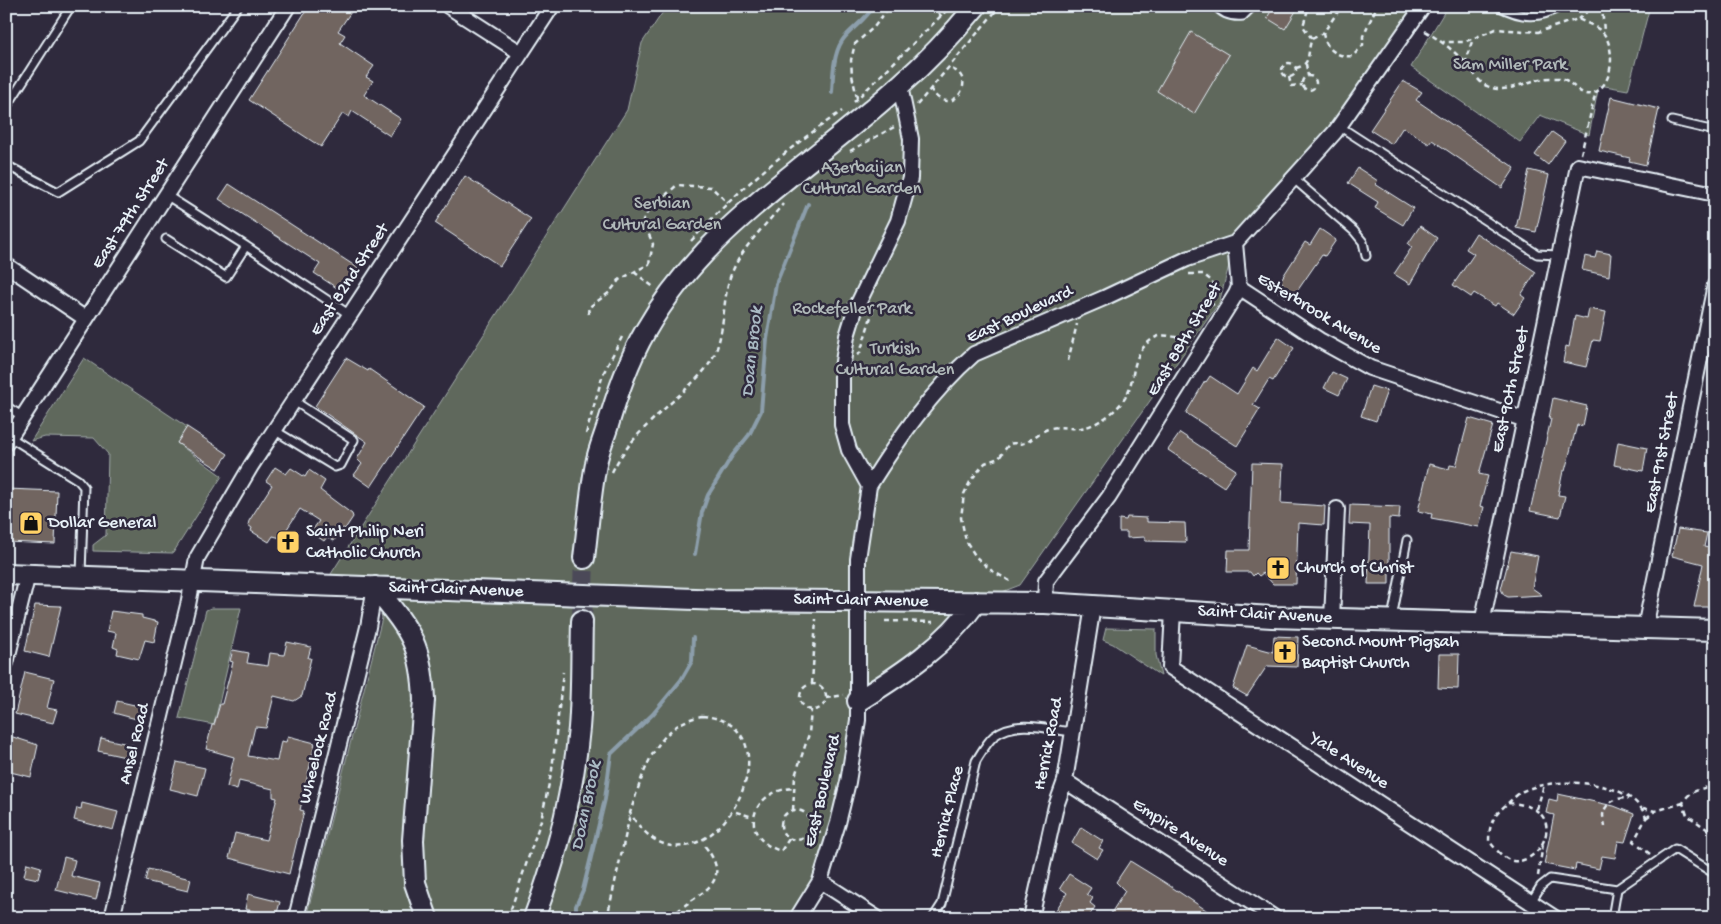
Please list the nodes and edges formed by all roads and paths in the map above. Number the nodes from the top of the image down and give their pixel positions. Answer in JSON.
{"nodes":[{"id":1,"x":71,"y":6,"type":"edge"},
{"id":2,"x":238,"y":6,"type":"edge"},
{"id":3,"x":288,"y":6,"type":"edge"},
{"id":4,"x":448,"y":6,"type":"edge"},
{"id":5,"x":552,"y":6,"type":"edge"},
{"id":6,"x":890,"y":6,"type":"edge"},
{"id":7,"x":932,"y":6,"type":"edge"},
{"id":8,"x":976,"y":6,"type":"edge"},
{"id":9,"x":1000,"y":6,"type":"edge"},
{"id":10,"x":1216,"y":6,"type":"edge"},
{"id":11,"x":1253,"y":6,"type":"edge"},
{"id":12,"x":1309,"y":6,"type":"edge"},
{"id":13,"x":1342,"y":6,"type":"edge"},
{"id":14,"x":1377,"y":6,"type":"edge"},
{"id":15,"x":1423,"y":6,"type":"edge"},
{"id":16,"x":1498,"y":6,"type":"edge"},
{"id":17,"x":1561,"y":6,"type":"edge"},
{"id":18,"x":1594,"y":6,"type":"edge"},
{"id":19,"x":1602,"y":6,"type":"edge"},
{"id":20,"x":942,"y":17,"type":"dead end"},
{"id":21,"x":1578,"y":19,"type":"junction"},
{"id":22,"x":1424,"y":31,"type":"dead end"},
{"id":23,"x":1323,"y":33,"type":"junction"},
{"id":24,"x":1604,"y":34,"type":"junction"},
{"id":25,"x":1312,"y":39,"type":"junction"},
{"id":26,"x":1473,"y":39,"type":"junction"},
{"id":27,"x":1444,"y":42,"type":"junction"},
{"id":28,"x":521,"y":53,"type":"junction"},
{"id":29,"x":1306,"y":64,"type":"junction"},
{"id":30,"x":1467,"y":64,"type":"junction"},
{"id":31,"x":948,"y":67,"type":"junction"},
{"id":32,"x":1296,"y":68,"type":"junction"},
{"id":33,"x":1308,"y":76,"type":"junction"},
{"id":34,"x":1289,"y":77,"type":"junction"},
{"id":35,"x":1302,"y":85,"type":"junction"},
{"id":36,"x":900,"y":86,"type":"junction"},
{"id":37,"x":930,"y":88,"type":"junction"},
{"id":38,"x":1596,"y":91,"type":"junction"},
{"id":39,"x":857,"y":98,"type":"dead end"},
{"id":40,"x":916,"y":106,"type":"dead end"},
{"id":41,"x":6,"y":108,"type":"edge"},
{"id":42,"x":1672,"y":121,"type":"dead end"},
{"id":43,"x":900,"y":124,"type":"dead end"},
{"id":44,"x":1339,"y":126,"type":"junction"},
{"id":45,"x":1715,"y":131,"type":"edge"},
{"id":46,"x":842,"y":156,"type":"dead end"},
{"id":47,"x":1579,"y":161,"type":"junction"},
{"id":48,"x":6,"y":166,"type":"edge"},
{"id":49,"x":1294,"y":179,"type":"junction"},
{"id":50,"x":1715,"y":194,"type":"edge"},
{"id":51,"x":166,"y":195,"type":"junction"},
{"id":52,"x":785,"y":201,"type":"dead end"},
{"id":53,"x":728,"y":202,"type":"dead end"},
{"id":54,"x":166,"y":238,"type":"dead end"},
{"id":55,"x":1235,"y":243,"type":"junction"},
{"id":56,"x":246,"y":246,"type":"junction"},
{"id":57,"x":1558,"y":255,"type":"junction"},
{"id":58,"x":1366,"y":256,"type":"dead end"},
{"id":59,"x":6,"y":265,"type":"edge"},
{"id":60,"x":634,"y":272,"type":"junction"},
{"id":61,"x":1181,"y":276,"type":"dead end"},
{"id":62,"x":1715,"y":285,"type":"edge"},
{"id":63,"x":1239,"y":287,"type":"junction"},
{"id":64,"x":655,"y":288,"type":"dead end"},
{"id":65,"x":870,"y":300,"type":"dead end"},
{"id":66,"x":589,"y":314,"type":"dead end"},
{"id":67,"x":350,"y":315,"type":"junction"},
{"id":68,"x":86,"y":319,"type":"junction"},
{"id":69,"x":1084,"y":321,"type":"dead end"},
{"id":70,"x":851,"y":358,"type":"dead end"},
{"id":71,"x":1068,"y":361,"type":"dead end"},
{"id":72,"x":294,"y":401,"type":"junction"},
{"id":73,"x":6,"y":406,"type":"edge"},
{"id":74,"x":23,"y":417,"type":"junction"},
{"id":75,"x":1523,"y":419,"type":"junction"},
{"id":76,"x":274,"y":430,"type":"junction"},
{"id":77,"x":8,"y":440,"type":"edge"},
{"id":78,"x":610,"y":479,"type":"dead end"},
{"id":79,"x":869,"y":486,"type":"junction"},
{"id":80,"x":1337,"y":509,"type":"dead end"},
{"id":81,"x":1407,"y":540,"type":"dead end"},
{"id":82,"x":584,"y":558,"type":"tunnel mouth"},
{"id":83,"x":6,"y":574,"type":"edge"},
{"id":84,"x":28,"y":574,"type":"junction"},
{"id":85,"x":80,"y":576,"type":"junction"},
{"id":86,"x":194,"y":580,"type":"junction"},
{"id":87,"x":1010,"y":580,"type":"dead end"},
{"id":88,"x":375,"y":587,"type":"junction"},
{"id":89,"x":858,"y":601,"type":"junction"},
{"id":90,"x":976,"y":602,"type":"junction"},
{"id":91,"x":1045,"y":603,"type":"junction"},
{"id":92,"x":1093,"y":606,"type":"junction"},
{"id":93,"x":1173,"y":610,"type":"junction"},
{"id":94,"x":816,"y":618,"type":"dead end"},
{"id":95,"x":1332,"y":619,"type":"junction"},
{"id":96,"x":1391,"y":620,"type":"junction"},
{"id":97,"x":582,"y":621,"type":"tunnel mouth"},
{"id":98,"x":885,"y":621,"type":"dead end"},
{"id":99,"x":933,"y":622,"type":"dead end"},
{"id":100,"x":1482,"y":623,"type":"junction"},
{"id":101,"x":1645,"y":628,"type":"junction"},
{"id":102,"x":1715,"y":630,"type":"edge"},
{"id":103,"x":6,"y":663,"type":"edge"},
{"id":104,"x":564,"y":670,"type":"dead end"},
{"id":105,"x":812,"y":684,"type":"junction"},
{"id":106,"x":853,"y":697,"type":"junction"},
{"id":107,"x":826,"y":698,"type":"junction"},
{"id":108,"x":811,"y":710,"type":"junction"},
{"id":109,"x":1071,"y":732,"type":"junction"},
{"id":110,"x":1065,"y":781,"type":"junction"},
{"id":111,"x":1544,"y":785,"type":"junction"},
{"id":112,"x":1715,"y":785,"type":"edge"},
{"id":113,"x":794,"y":788,"type":"junction"},
{"id":114,"x":1633,"y":800,"type":"junction"},
{"id":115,"x":1508,"y":803,"type":"junction"},
{"id":116,"x":1683,"y":803,"type":"junction"},
{"id":117,"x":1643,"y":808,"type":"junction"},
{"id":118,"x":1537,"y":809,"type":"junction"},
{"id":119,"x":793,"y":810,"type":"junction"},
{"id":120,"x":735,"y":812,"type":"junction"},
{"id":121,"x":1655,"y":812,"type":"junction"},
{"id":122,"x":630,"y":813,"type":"junction"},
{"id":123,"x":733,"y":817,"type":"dead end"},
{"id":124,"x":753,"y":817,"type":"junction"},
{"id":125,"x":1646,"y":818,"type":"junction"},
{"id":126,"x":1605,"y":828,"type":"dead end"},
{"id":127,"x":810,"y":831,"type":"junction"},
{"id":128,"x":822,"y":832,"type":"dead end"},
{"id":129,"x":1715,"y":832,"type":"edge"},
{"id":130,"x":789,"y":839,"type":"junction"},
{"id":131,"x":710,"y":841,"type":"dead end"},
{"id":132,"x":1543,"y":843,"type":"junction"},
{"id":133,"x":656,"y":845,"type":"dead end"},
{"id":134,"x":704,"y":845,"type":"junction"},
{"id":135,"x":696,"y":849,"type":"dead end"},
{"id":136,"x":1655,"y":858,"type":"dead end"},
{"id":137,"x":1715,"y":874,"type":"edge"},
{"id":138,"x":1537,"y":879,"type":"dead end"},
{"id":139,"x":820,"y":881,"type":"junction"},
{"id":140,"x":1617,"y":889,"type":"junction"},
{"id":141,"x":1531,"y":902,"type":"junction"},
{"id":142,"x":112,"y":918,"type":"edge"},
{"id":143,"x":296,"y":918,"type":"edge"},
{"id":144,"x":427,"y":918,"type":"edge"},
{"id":145,"x":508,"y":918,"type":"edge"},
{"id":146,"x":534,"y":918,"type":"edge"},
{"id":147,"x":608,"y":918,"type":"edge"},
{"id":148,"x":671,"y":918,"type":"edge"},
{"id":149,"x":796,"y":918,"type":"edge"},
{"id":150,"x":877,"y":918,"type":"edge"},
{"id":151,"x":933,"y":918,"type":"edge"},
{"id":152,"x":1031,"y":918,"type":"edge"},
{"id":153,"x":1274,"y":918,"type":"edge"},
{"id":154,"x":1555,"y":918,"type":"edge"},
{"id":155,"x":1612,"y":918,"type":"edge"}],
"edges":[{"from":1,"to":41,"type":"lane"},
{"from":2,"to":48,"type":"lane"},
{"from":3,"to":51,"type":"street","name":"East 79th Street"},
{"from":4,"to":28,"type":"street"},
{"from":5,"to":28,"type":"street","name":"East 82nd Street"},
{"from":6,"to":39,"type":"path"},
{"from":7,"to":20,"type":"path"},
{"from":8,"to":36,"type":"main road"},
{"from":9,"to":31,"type":"path"},
{"from":10,"to":11,"type":"lane"},
{"from":12,"to":25,"type":"path"},
{"from":13,"to":23,"type":"path"},
{"from":14,"to":23,"type":"path"},
{"from":15,"to":44,"type":"street"},
{"from":16,"to":17,"type":"lane"},
{"from":18,"to":21,"type":"path"},
{"from":19,"to":24,"type":"path"},
{"from":21,"to":24,"type":"path"},
{"from":21,"to":26,"type":"path"},
{"from":22,"to":27,"type":"path"},
{"from":23,"to":25,"type":"path"},
{"from":24,"to":38,"type":"path"},
{"from":25,"to":29,"type":"path"},
{"from":26,"to":27,"type":"path"},
{"from":26,"to":30,"type":"path"},
{"from":27,"to":30,"type":"path"},
{"from":28,"to":67,"type":"street","name":"East 82nd Street"},
{"from":29,"to":32,"type":"path"},
{"from":29,"to":33,"type":"path"},
{"from":30,"to":38,"type":"path"},
{"from":31,"to":37,"type":"path"},
{"from":31,"to":37,"type":"path"},
{"from":32,"to":34,"type":"path"},
{"from":32,"to":34,"type":"path"},
{"from":33,"to":35,"type":"path"},
{"from":33,"to":35,"type":"path"},
{"from":34,"to":35,"type":"path"},
{"from":36,"to":79,"type":"street"},
{"from":36,"to":82,"type":"main road"},
{"from":37,"to":40,"type":"path"},
{"from":38,"to":47,"type":"path"},
{"from":42,"to":45,"type":"lane"},
{"from":43,"to":46,"type":"path"},
{"from":44,"to":49,"type":"street"},
{"from":44,"to":57,"type":"lane"},
{"from":47,"to":50,"type":"street"},
{"from":47,"to":57,"type":"street","name":"East 90th Street"},
{"from":49,"to":55,"type":"street"},
{"from":49,"to":58,"type":"lane"},
{"from":51,"to":56,"type":"lane"},
{"from":51,"to":68,"type":"street","name":"East 79th Street"},
{"from":52,"to":78,"type":"path"},
{"from":53,"to":60,"type":"path"},
{"from":54,"to":56,"type":"lane"},
{"from":55,"to":63,"type":"street","name":"East 88th Street"},
{"from":55,"to":79,"type":"street","name":"East Boulevard"},
{"from":56,"to":67,"type":"lane"},
{"from":57,"to":75,"type":"street","name":"East 90th Street"},
{"from":59,"to":68,"type":"street"},
{"from":60,"to":64,"type":"path"},
{"from":60,"to":66,"type":"path"},
{"from":61,"to":87,"type":"path"},
{"from":62,"to":101,"type":"street","name":"East 91st Street"},
{"from":63,"to":75,"type":"street","name":"Esterbrook Avenue"},
{"from":63,"to":91,"type":"street","name":"East 88th Street"},
{"from":65,"to":70,"type":"path"},
{"from":67,"to":72,"type":"street","name":"East 82nd Street"},
{"from":68,"to":74,"type":"street","name":"East 79th Street"},
{"from":69,"to":71,"type":"path"},
{"from":72,"to":76,"type":"street","name":"East 82nd Street"},
{"from":72,"to":76,"type":"lane"},
{"from":73,"to":74,"type":"lane"},
{"from":74,"to":77,"type":"street","name":"East 79th Street"},
{"from":75,"to":100,"type":"street","name":"East 90th Street"},
{"from":76,"to":86,"type":"street","name":"East 82nd Street"},
{"from":77,"to":85,"type":"lane"},
{"from":79,"to":89,"type":"street","name":"East Boulevard"},
{"from":80,"to":95,"type":"street"},
{"from":81,"to":96,"type":"lane"},
{"from":83,"to":84,"type":"main road","name":"Saint Clair Avenue"},
{"from":84,"to":85,"type":"main road","name":"Saint Clair Avenue"},
{"from":84,"to":103,"type":"street"},
{"from":85,"to":86,"type":"main road","name":"Saint Clair Avenue"},
{"from":86,"to":88,"type":"main road","name":"Saint Clair Avenue"},
{"from":86,"to":142,"type":"street","name":"Ansel Road"},
{"from":88,"to":89,"type":"main road","name":"Saint Clair Avenue"},
{"from":88,"to":143,"type":"street","name":"Wheelock Road"},
{"from":88,"to":144,"type":"main road"},
{"from":89,"to":90,"type":"main road","name":"Saint Clair Avenue"},
{"from":89,"to":106,"type":"street","name":"East Boulevard"},
{"from":90,"to":91,"type":"main road","name":"Saint Clair Avenue"},
{"from":90,"to":106,"type":"main road"},
{"from":91,"to":92,"type":"main road","name":"Saint Clair Avenue"},
{"from":92,"to":93,"type":"main road","name":"Saint Clair Avenue"},
{"from":92,"to":109,"type":"street","name":"Herrick Road"},
{"from":93,"to":95,"type":"main road","name":"Saint Clair Avenue"},
{"from":93,"to":141,"type":"street","name":"Yale Avenue"},
{"from":94,"to":105,"type":"path"},
{"from":95,"to":96,"type":"main road","name":"Saint Clair Avenue"},
{"from":96,"to":100,"type":"main road","name":"Saint Clair Avenue"},
{"from":97,"to":146,"type":"main road"},
{"from":98,"to":99,"type":"path"},
{"from":100,"to":101,"type":"main road","name":"Saint Clair Avenue"},
{"from":101,"to":102,"type":"main road","name":"Saint Clair Avenue"},
{"from":104,"to":145,"type":"path"},
{"from":105,"to":107,"type":"path"},
{"from":105,"to":108,"type":"path"},
{"from":106,"to":107,"type":"path"},
{"from":106,"to":139,"type":"street","name":"East Boulevard"},
{"from":107,"to":108,"type":"path"},
{"from":108,"to":113,"type":"path"},
{"from":109,"to":110,"type":"street","name":"Herrick Road"},
{"from":109,"to":151,"type":"lane","name":"Herrick Place"},
{"from":110,"to":152,"type":"street","name":"Herrick Road"},
{"from":110,"to":153,"type":"street","name":"Empire Avenue"},
{"from":111,"to":114,"type":"path"},
{"from":111,"to":115,"type":"path"},
{"from":111,"to":118,"type":"path"},
{"from":112,"to":116,"type":"path"},
{"from":113,"to":119,"type":"path"},
{"from":113,"to":124,"type":"path"},
{"from":114,"to":117,"type":"path"},
{"from":114,"to":126,"type":"path"},
{"from":115,"to":118,"type":"path"},
{"from":115,"to":132,"type":"path"},
{"from":116,"to":121,"type":"path"},
{"from":116,"to":129,"type":"path"},
{"from":117,"to":121,"type":"path"},
{"from":117,"to":125,"type":"path"},
{"from":118,"to":132,"type":"path"},
{"from":119,"to":127,"type":"path"},
{"from":119,"to":130,"type":"path"},
{"from":120,"to":122,"type":"path"},
{"from":120,"to":123,"type":"path"},
{"from":120,"to":124,"type":"path"},
{"from":121,"to":125,"type":"path"},
{"from":122,"to":133,"type":"path"},
{"from":122,"to":147,"type":"path"},
{"from":124,"to":130,"type":"path"},
{"from":125,"to":136,"type":"path"},
{"from":127,"to":128,"type":"path"},
{"from":127,"to":130,"type":"path"},
{"from":131,"to":134,"type":"path"},
{"from":132,"to":138,"type":"path"},
{"from":134,"to":135,"type":"path"},
{"from":134,"to":148,"type":"path"},
{"from":137,"to":140,"type":"lane"},
{"from":139,"to":149,"type":"street","name":"East Boulevard"},
{"from":139,"to":150,"type":"street"},
{"from":140,"to":141,"type":"lane"},
{"from":140,"to":155,"type":"lane"},
{"from":141,"to":154,"type":"street","name":"Yale Avenue"}]}
